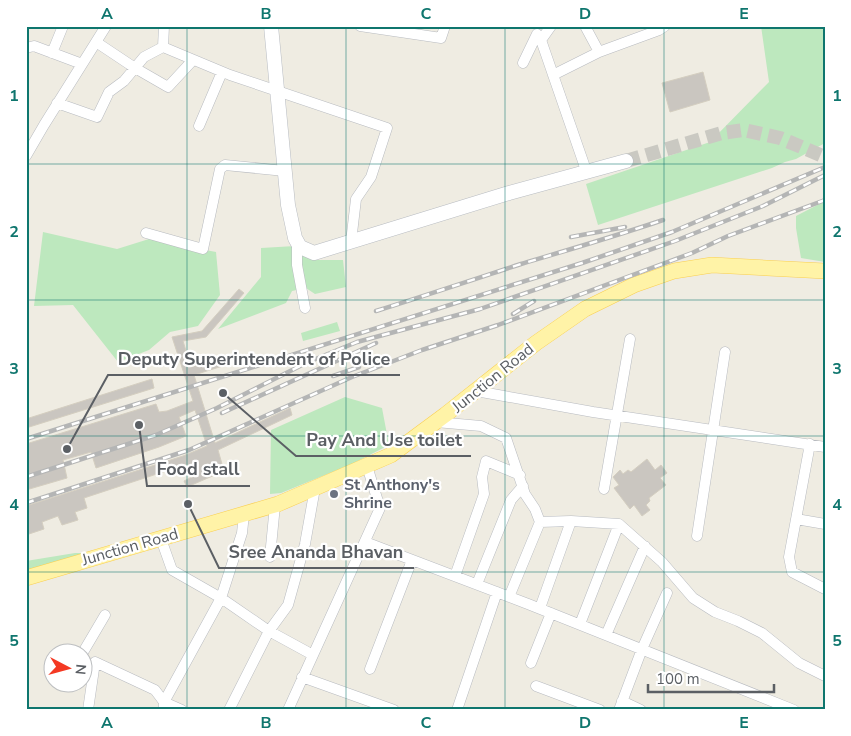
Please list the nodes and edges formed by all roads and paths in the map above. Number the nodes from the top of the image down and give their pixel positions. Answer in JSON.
{"nodes":[{"id":1,"x":63,"y":26,"type":"edge"},
{"id":2,"x":106,"y":26,"type":"edge"},
{"id":3,"x":164,"y":26,"type":"edge"},
{"id":4,"x":271,"y":26,"type":"edge"},
{"id":5,"x":360,"y":26,"type":"edge"},
{"id":6,"x":445,"y":26,"type":"edge"},
{"id":7,"x":550,"y":26,"type":"edge"},
{"id":8,"x":585,"y":26,"type":"edge"},
{"id":9,"x":660,"y":28,"type":"edge"},
{"id":10,"x":541,"y":40,"type":"junction"},
{"id":11,"x":96,"y":42,"type":"junction"},
{"id":12,"x":163,"y":47,"type":"junction"},
{"id":13,"x":26,"y":48,"type":"edge"},
{"id":14,"x":599,"y":52,"type":"junction"},
{"id":15,"x":52,"y":53,"type":"junction"},
{"id":16,"x":193,"y":60,"type":"junction"},
{"id":17,"x":523,"y":63,"type":"dead end"},
{"id":18,"x":82,"y":64,"type":"junction"},
{"id":19,"x":134,"y":68,"type":"junction"},
{"id":20,"x":222,"y":72,"type":"junction"},
{"id":21,"x":553,"y":75,"type":"junction"},
{"id":22,"x":277,"y":91,"type":"junction"},
{"id":23,"x":57,"y":103,"type":"junction"},
{"id":24,"x":199,"y":126,"type":"dead end"},
{"id":25,"x":26,"y":156,"type":"edge"},
{"id":26,"x":626,"y":161,"type":"tunnel mouth"},
{"id":27,"x":285,"y":171,"type":"junction"},
{"id":28,"x":587,"y":173,"type":"junction"},
{"id":29,"x":146,"y":233,"type":"dead end"},
{"id":30,"x":297,"y":242,"type":"junction"},
{"id":31,"x":351,"y":242,"type":"junction"},
{"id":32,"x":825,"y":271,"type":"edge"},
{"id":33,"x":305,"y":308,"type":"dead end"},
{"id":34,"x":630,"y":339,"type":"dead end"},
{"id":35,"x":725,"y":352,"type":"dead end"},
{"id":36,"x":476,"y":391,"type":"junction"},
{"id":37,"x":616,"y":416,"type":"junction"},
{"id":38,"x":436,"y":422,"type":"junction"},
{"id":39,"x":714,"y":430,"type":"junction"},
{"id":40,"x":810,"y":444,"type":"junction"},
{"id":41,"x":825,"y":447,"type":"edge"},
{"id":42,"x":367,"y":466,"type":"junction"},
{"id":43,"x":520,"y":475,"type":"junction"},
{"id":44,"x":523,"y":486,"type":"junction"},
{"id":45,"x":315,"y":488,"type":"junction"},
{"id":46,"x":604,"y":490,"type":"dead end"},
{"id":47,"x":275,"y":505,"type":"junction"},
{"id":48,"x":244,"y":514,"type":"junction"},
{"id":49,"x":796,"y":520,"type":"junction"},
{"id":50,"x":571,"y":521,"type":"junction"},
{"id":51,"x":540,"y":522,"type":"junction"},
{"id":52,"x":619,"y":524,"type":"junction"},
{"id":53,"x":825,"y":524,"type":"edge"},
{"id":54,"x":697,"y":536,"type":"dead end"},
{"id":55,"x":161,"y":538,"type":"junction"},
{"id":56,"x":365,"y":542,"type":"junction"},
{"id":57,"x":645,"y":546,"type":"junction"},
{"id":58,"x":270,"y":557,"type":"dead end"},
{"id":59,"x":412,"y":560,"type":"junction"},
{"id":60,"x":455,"y":576,"type":"junction"},
{"id":61,"x":26,"y":578,"type":"edge"},
{"id":62,"x":477,"y":584,"type":"junction"},
{"id":63,"x":825,"y":589,"type":"edge"},
{"id":64,"x":497,"y":592,"type":"junction"},
{"id":65,"x":667,"y":593,"type":"dead end"},
{"id":66,"x":509,"y":596,"type":"junction"},
{"id":67,"x":220,"y":598,"type":"junction"},
{"id":68,"x":540,"y":608,"type":"junction"},
{"id":69,"x":551,"y":613,"type":"junction"},
{"id":70,"x":105,"y":615,"type":"dead end"},
{"id":71,"x":580,"y":624,"type":"junction"},
{"id":72,"x":269,"y":632,"type":"junction"},
{"id":73,"x":606,"y":635,"type":"junction"},
{"id":74,"x":88,"y":644,"type":"edge"},
{"id":75,"x":642,"y":649,"type":"junction"},
{"id":76,"x":313,"y":655,"type":"junction"},
{"id":77,"x":92,"y":660,"type":"edge"},
{"id":78,"x":95,"y":662,"type":"junction"},
{"id":79,"x":530,"y":663,"type":"dead end"},
{"id":80,"x":370,"y":669,"type":"dead end"},
{"id":81,"x":825,"y":676,"type":"edge"},
{"id":82,"x":302,"y":678,"type":"junction"},
{"id":83,"x":536,"y":686,"type":"dead end"},
{"id":84,"x":164,"y":706,"type":"edge"},
{"id":85,"x":620,"y":706,"type":"edge"},
{"id":86,"x":88,"y":710,"type":"edge"},
{"id":87,"x":182,"y":710,"type":"edge"},
{"id":88,"x":229,"y":710,"type":"edge"},
{"id":89,"x":288,"y":710,"type":"edge"},
{"id":90,"x":394,"y":710,"type":"edge"},
{"id":91,"x":457,"y":710,"type":"edge"},
{"id":92,"x":600,"y":710,"type":"edge"},
{"id":93,"x":641,"y":710,"type":"edge"},
{"id":94,"x":794,"y":710,"type":"edge"}],
"edges":[{"from":1,"to":15,"type":"street"},
{"from":2,"to":11,"type":"street"},
{"from":3,"to":12,"type":"street"},
{"from":4,"to":22,"type":"main road"},
{"from":5,"to":6,"type":"street"},
{"from":7,"to":10,"type":"street"},
{"from":8,"to":14,"type":"street"},
{"from":9,"to":14,"type":"street"},
{"from":10,"to":17,"type":"street"},
{"from":10,"to":21,"type":"street"},
{"from":11,"to":18,"type":"street"},
{"from":11,"to":19,"type":"street"},
{"from":12,"to":16,"type":"street"},
{"from":12,"to":19,"type":"street"},
{"from":13,"to":15,"type":"street"},
{"from":14,"to":21,"type":"street"},
{"from":15,"to":18,"type":"street"},
{"from":16,"to":19,"type":"street"},
{"from":16,"to":20,"type":"street"},
{"from":18,"to":23,"type":"street"},
{"from":19,"to":23,"type":"street"},
{"from":20,"to":22,"type":"street"},
{"from":20,"to":24,"type":"street"},
{"from":21,"to":28,"type":"street"},
{"from":22,"to":27,"type":"main road"},
{"from":22,"to":31,"type":"street"},
{"from":23,"to":25,"type":"street"},
{"from":26,"to":28,"type":"main road"},
{"from":27,"to":29,"type":"street"},
{"from":27,"to":30,"type":"main road"},
{"from":28,"to":31,"type":"main road"},
{"from":30,"to":31,"type":"main road"},
{"from":30,"to":33,"type":"street"},
{"from":32,"to":36,"type":"main road","name":"Junction Road"},
{"from":34,"to":37,"type":"street"},
{"from":35,"to":39,"type":"street"},
{"from":36,"to":37,"type":"street"},
{"from":36,"to":38,"type":"main road","name":"Junction Road"},
{"from":37,"to":39,"type":"street"},
{"from":37,"to":46,"type":"street"},
{"from":38,"to":42,"type":"main road","name":"Junction Road"},
{"from":38,"to":43,"type":"street"},
{"from":39,"to":40,"type":"street"},
{"from":39,"to":54,"type":"street"},
{"from":40,"to":41,"type":"street"},
{"from":40,"to":49,"type":"street"},
{"from":42,"to":45,"type":"main road","name":"Junction Road"},
{"from":42,"to":56,"type":"street"},
{"from":43,"to":44,"type":"street"},
{"from":43,"to":60,"type":"street"},
{"from":44,"to":51,"type":"street"},
{"from":44,"to":62,"type":"street"},
{"from":45,"to":47,"type":"main road","name":"Junction Road"},
{"from":45,"to":72,"type":"street"},
{"from":47,"to":48,"type":"main road","name":"Junction Road"},
{"from":47,"to":58,"type":"street"},
{"from":48,"to":55,"type":"main road","name":"Junction Road"},
{"from":48,"to":67,"type":"street"},
{"from":49,"to":53,"type":"street"},
{"from":49,"to":63,"type":"street"},
{"from":50,"to":51,"type":"street"},
{"from":50,"to":52,"type":"street"},
{"from":50,"to":68,"type":"street"},
{"from":51,"to":66,"type":"street"},
{"from":52,"to":57,"type":"street"},
{"from":52,"to":71,"type":"street"},
{"from":55,"to":61,"type":"main road","name":"Junction Road"},
{"from":55,"to":67,"type":"street"},
{"from":56,"to":59,"type":"street"},
{"from":56,"to":76,"type":"street"},
{"from":57,"to":73,"type":"street"},
{"from":57,"to":81,"type":"street"},
{"from":59,"to":60,"type":"street"},
{"from":59,"to":80,"type":"street"},
{"from":60,"to":62,"type":"street"},
{"from":62,"to":64,"type":"street"},
{"from":64,"to":66,"type":"street"},
{"from":64,"to":91,"type":"street"},
{"from":65,"to":75,"type":"street"},
{"from":66,"to":68,"type":"street"},
{"from":67,"to":72,"type":"street"},
{"from":67,"to":84,"type":"street"},
{"from":68,"to":69,"type":"street"},
{"from":69,"to":71,"type":"street"},
{"from":69,"to":79,"type":"street"},
{"from":70,"to":74,"type":"street"},
{"from":71,"to":73,"type":"street"},
{"from":72,"to":76,"type":"street"},
{"from":72,"to":88,"type":"street"},
{"from":73,"to":75,"type":"street"},
{"from":75,"to":85,"type":"street"},
{"from":75,"to":94,"type":"street"},
{"from":76,"to":82,"type":"street"},
{"from":77,"to":78,"type":"street"},
{"from":78,"to":84,"type":"street"},
{"from":78,"to":86,"type":"street"},
{"from":82,"to":89,"type":"street"},
{"from":82,"to":90,"type":"street"},
{"from":83,"to":92,"type":"street"},
{"from":84,"to":87,"type":"street"},
{"from":85,"to":93,"type":"street"}]}
